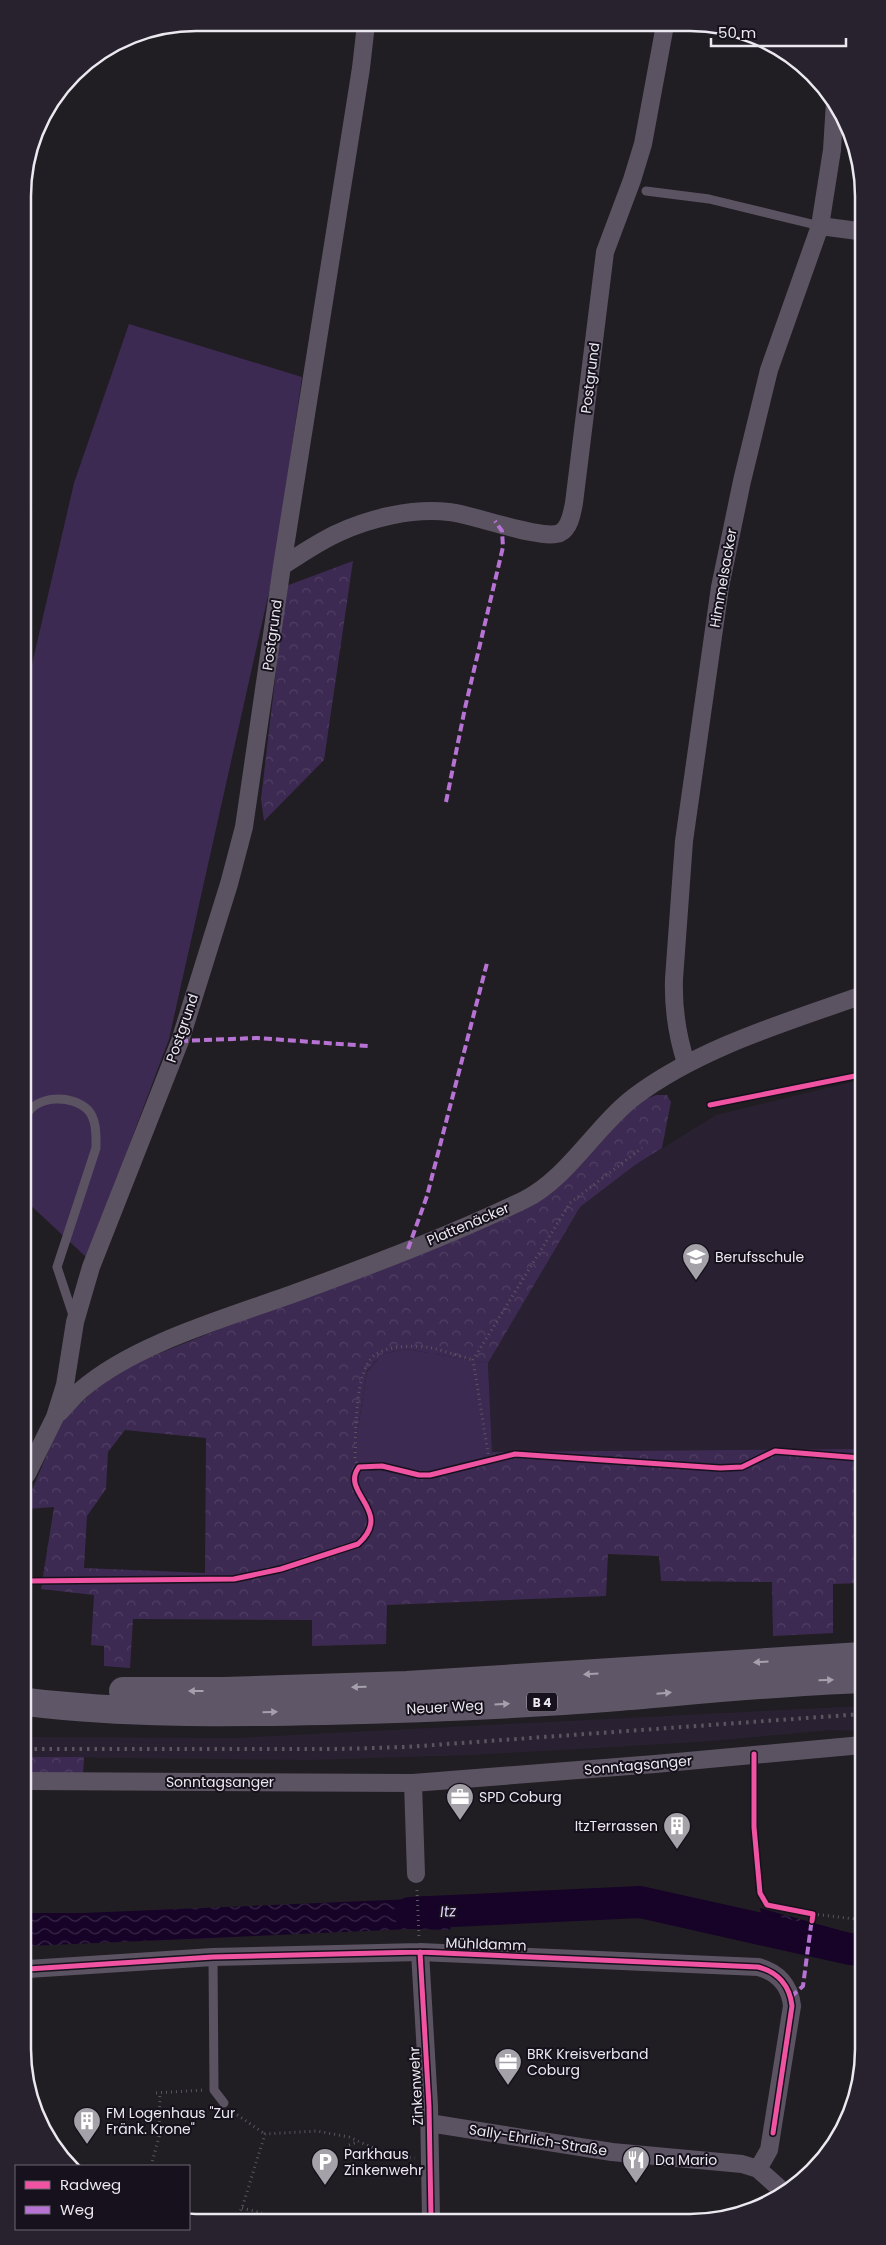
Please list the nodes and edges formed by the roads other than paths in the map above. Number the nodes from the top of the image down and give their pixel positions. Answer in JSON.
{"nodes":[{"id":1,"x":664,"y":31,"type":"edge"},
{"id":2,"x":365,"y":32,"type":"edge"},
{"id":3,"x":834,"y":116,"type":"edge"},
{"id":4,"x":646,"y":191,"type":"dead end"},
{"id":5,"x":820,"y":226,"type":"junction"},
{"id":6,"x":855,"y":231,"type":"edge"},
{"id":7,"x":282,"y":566,"type":"junction"},
{"id":8,"x":855,"y":998,"type":"edge"},
{"id":9,"x":686,"y":1063,"type":"junction"},
{"id":10,"x":32,"y":1108,"type":"edge"},
{"id":11,"x":75,"y":1322,"type":"junction"},
{"id":12,"x":55,"y":1418,"type":"junction"},
{"id":13,"x":31,"y":1465,"type":"edge"},
{"id":14,"x":854,"y":1656,"type":"edge"},
{"id":15,"x":854,"y":1679,"type":"edge"},
{"id":16,"x":31,"y":1684,"type":"edge"},
{"id":17,"x":31,"y":1702,"type":"edge"},
{"id":18,"x":221,"y":1713,"type":"junction"},
{"id":19,"x":31,"y":1717,"type":"edge"},
{"id":20,"x":854,"y":1746,"type":"edge"},
{"id":21,"x":31,"y":1781,"type":"edge"},
{"id":22,"x":413,"y":1783,"type":"junction"},
{"id":23,"x":416,"y":1880,"type":"road end"},
{"id":24,"x":420,"y":1947,"type":"junction"},
{"id":25,"x":213,"y":1957,"type":"junction"},
{"id":26,"x":31,"y":1968,"type":"edge"},
{"id":27,"x":224,"y":2102,"type":"road end"},
{"id":28,"x":429,"y":2123,"type":"junction"},
{"id":29,"x":758,"y":2169,"type":"junction"},
{"id":30,"x":779,"y":2188,"type":"edge"},
{"id":31,"x":431,"y":2214,"type":"edge"}],
"edges":[{"from":1,"to":7,"type":"street","name":"Postgrund"},
{"from":2,"to":7,"type":"street","name":"Postgrund"},
{"from":3,"to":5,"type":"street","name":"Himmelsacker"},
{"from":4,"to":5,"type":"lane"},
{"from":5,"to":6,"type":"street"},
{"from":5,"to":9,"type":"street","name":"Himmelsacker"},
{"from":7,"to":11,"type":"street","name":"Postgrund"},
{"from":8,"to":9,"type":"street","name":"Plattenäcker"},
{"from":9,"to":12,"type":"street","name":"Plattenäcker"},
{"from":10,"to":11,"type":"lane"},
{"from":11,"to":12,"type":"street","name":"Postgrund"},
{"from":12,"to":13,"type":"street","name":"Postgrund"},
{"from":14,"to":16,"type":"highway","name":"Neuer Weg","number":"B 4","one_way":true},
{"from":18,"to":15,"type":"highway","name":"Neuer Weg","number":"B 4","one_way":true},
{"from":17,"to":18,"type":"highway","name":"Neuer Weg","number":"B 4"},
{"from":18,"to":19,"type":"highway"},
{"from":20,"to":22,"type":"street","name":"Sonntagsanger"},
{"from":21,"to":22,"type":"street","name":"Sonntagsanger"},
{"from":22,"to":23,"type":"street"},
{"from":24,"to":25,"type":"street","name":"Mühldamm"},
{"from":24,"to":28,"type":"street","name":"Zinkenwehr"},
{"from":24,"to":29,"type":"street","name":"Mühldamm"},
{"from":25,"to":26,"type":"street","name":"Mühldamm"},
{"from":25,"to":27,"type":"lane"},
{"from":28,"to":29,"type":"street","name":"Sally-Ehrlich-Straße"},
{"from":28,"to":31,"type":"street","name":"Zinkenwehr"},
{"from":29,"to":30,"type":"street","name":"Sally-Ehrlich-Straße"}]}
